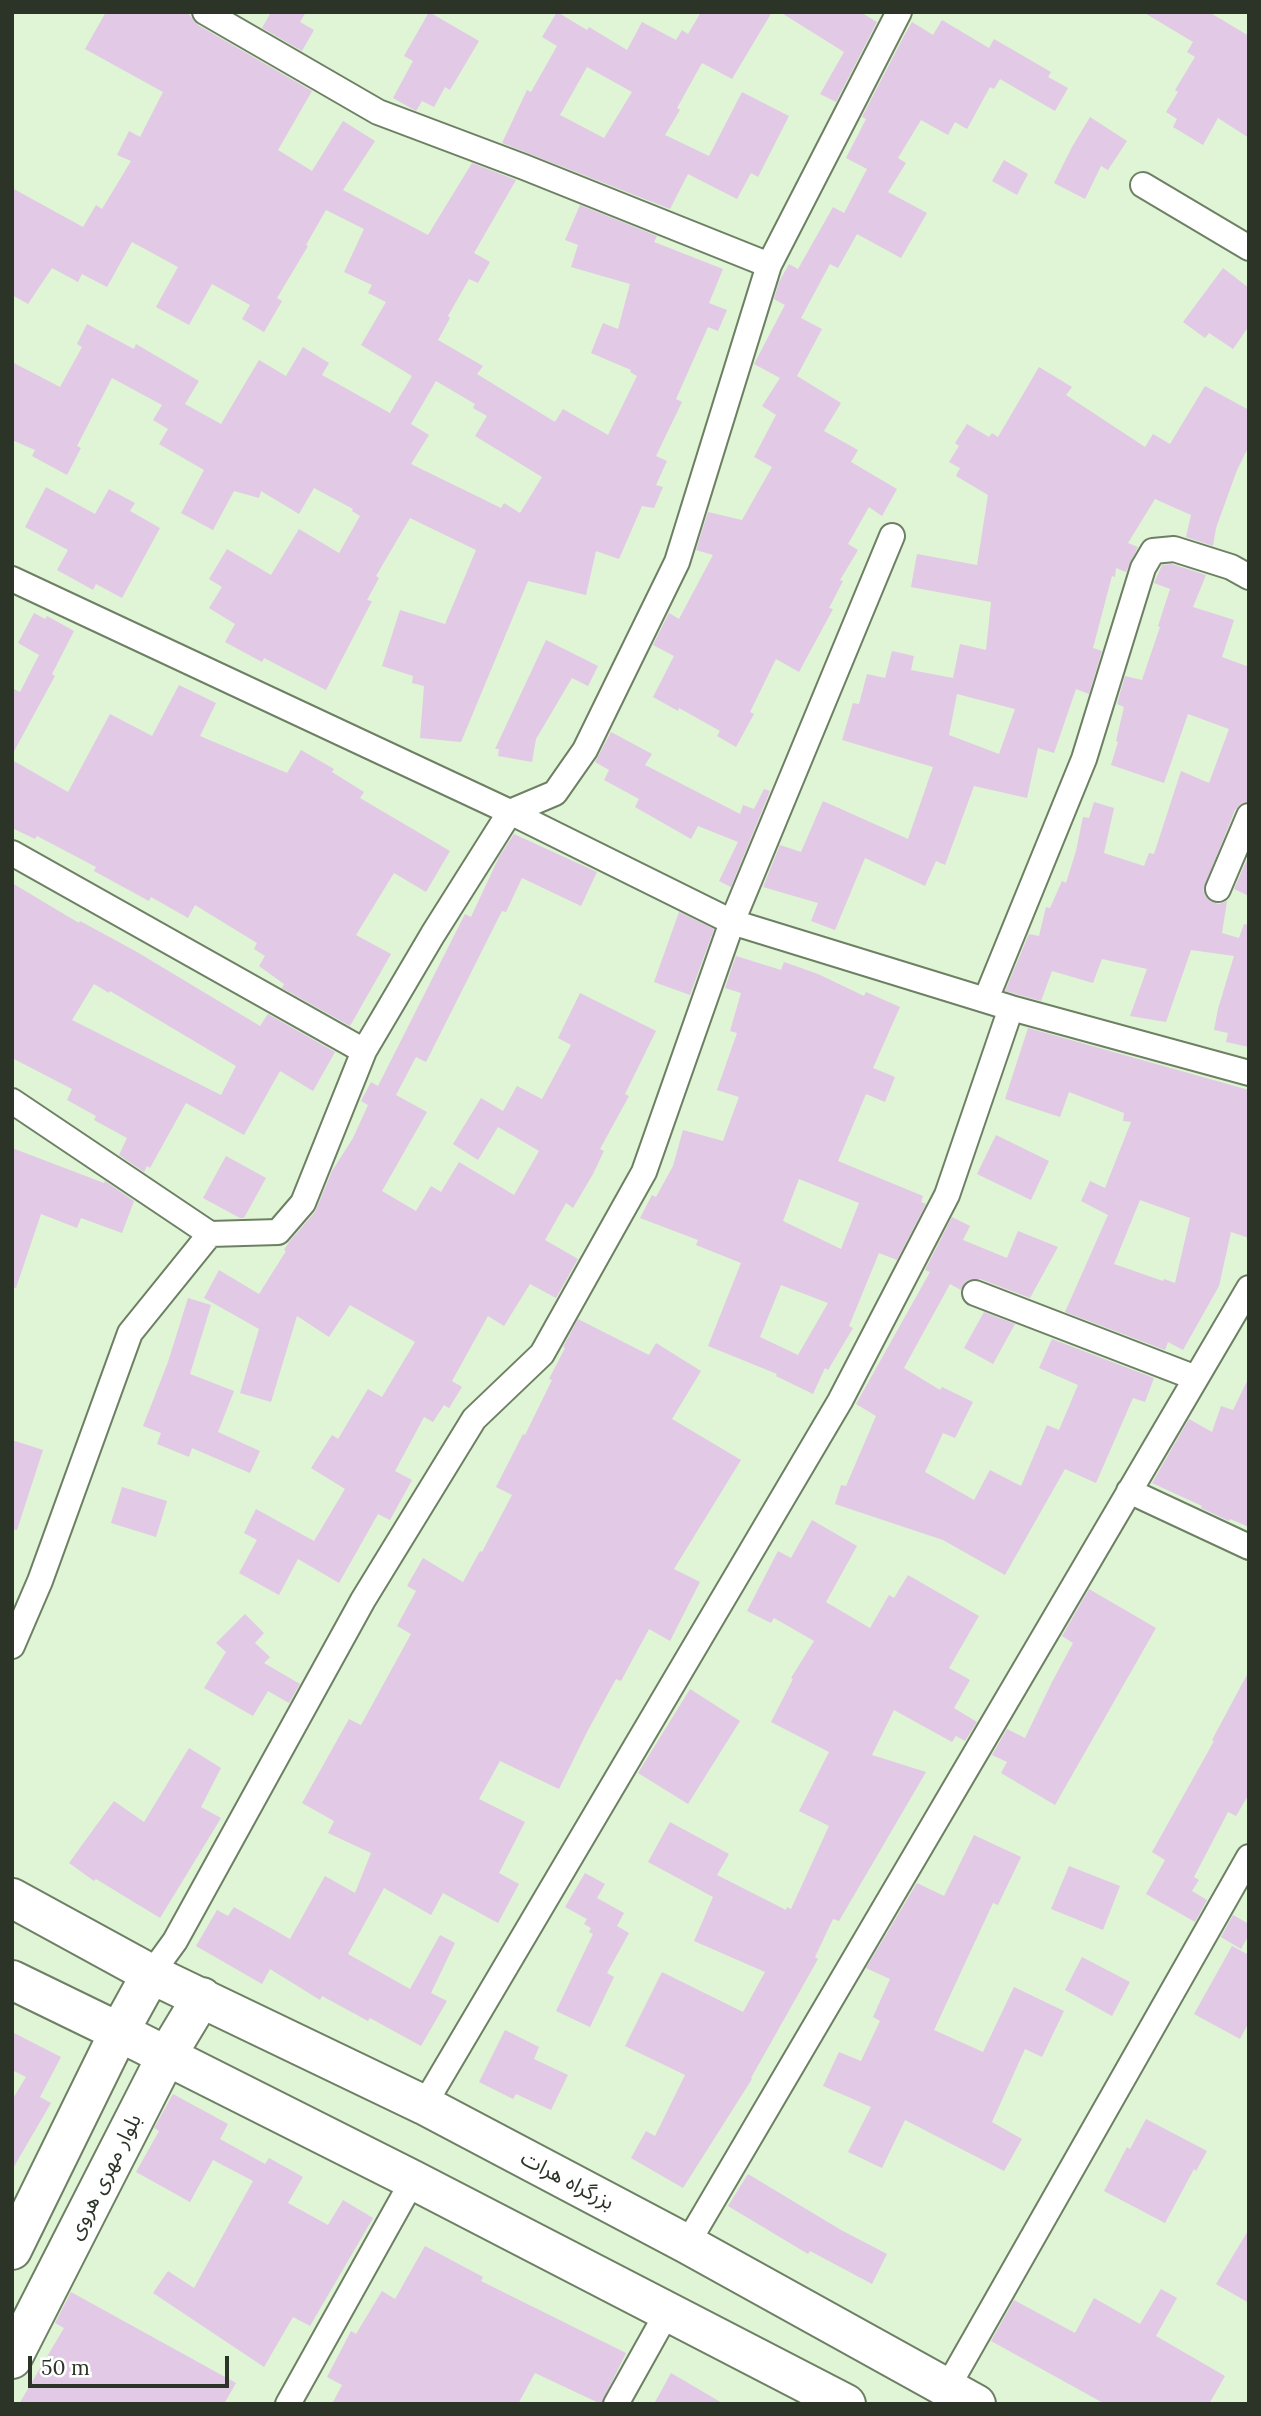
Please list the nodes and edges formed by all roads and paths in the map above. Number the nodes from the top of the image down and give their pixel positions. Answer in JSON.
{"nodes":[{"id":1,"x":205,"y":12,"type":"edge"},
{"id":2,"x":899,"y":12,"type":"edge"},
{"id":3,"x":1143,"y":185,"type":"dead end"},
{"id":4,"x":1249,"y":248,"type":"edge"},
{"id":5,"x":769,"y":265,"type":"junction"},
{"id":6,"x":892,"y":536,"type":"dead end"},
{"id":7,"x":1249,"y":577,"type":"edge"},
{"id":8,"x":12,"y":579,"type":"edge"},
{"id":9,"x":510,"y":812,"type":"junction"},
{"id":10,"x":1249,"y":816,"type":"edge"},
{"id":11,"x":12,"y":853,"type":"edge"},
{"id":12,"x":1218,"y":889,"type":"dead end"},
{"id":13,"x":732,"y":922,"type":"junction"},
{"id":14,"x":986,"y":999,"type":"junction"},
{"id":15,"x":1011,"y":1009,"type":"junction"},
{"id":16,"x":364,"y":1051,"type":"junction"},
{"id":17,"x":1249,"y":1073,"type":"edge"},
{"id":18,"x":12,"y":1101,"type":"edge"},
{"id":19,"x":210,"y":1234,"type":"junction"},
{"id":20,"x":1249,"y":1288,"type":"edge"},
{"id":21,"x":975,"y":1293,"type":"dead end"},
{"id":22,"x":1196,"y":1378,"type":"junction"},
{"id":23,"x":1129,"y":1491,"type":"junction"},
{"id":24,"x":1249,"y":1547,"type":"edge"},
{"id":25,"x":12,"y":1646,"type":"edge"},
{"id":26,"x":1249,"y":1857,"type":"edge"},
{"id":27,"x":12,"y":1898,"type":"edge"},
{"id":28,"x":151,"y":1974,"type":"junction"},
{"id":29,"x":12,"y":1980,"type":"edge"},
{"id":30,"x":202,"y":1997,"type":"junction"},
{"id":31,"x":119,"y":2032,"type":"junction"},
{"id":32,"x":167,"y":2055,"type":"junction"},
{"id":33,"x":424,"y":2105,"type":"junction"},
{"id":34,"x":413,"y":2180,"type":"junction"},
{"id":35,"x":687,"y":2244,"type":"junction"},
{"id":36,"x":12,"y":2250,"type":"edge"},
{"id":37,"x":668,"y":2311,"type":"junction"},
{"id":38,"x":12,"y":2359,"type":"edge"},
{"id":39,"x":961,"y":2396,"type":"edge"},
{"id":40,"x":288,"y":2404,"type":"edge"},
{"id":41,"x":616,"y":2404,"type":"edge"},
{"id":42,"x":846,"y":2404,"type":"edge"}],
"edges":[{"from":1,"to":5,"type":"street"},
{"from":2,"to":5,"type":"street"},
{"from":3,"to":4,"type":"street"},
{"from":5,"to":9,"type":"street"},
{"from":6,"to":13,"type":"street"},
{"from":7,"to":14,"type":"street"},
{"from":8,"to":9,"type":"street"},
{"from":9,"to":13,"type":"street"},
{"from":9,"to":16,"type":"street"},
{"from":10,"to":12,"type":"street"},
{"from":11,"to":16,"type":"street"},
{"from":13,"to":14,"type":"street"},
{"from":13,"to":28,"type":"street"},
{"from":14,"to":15,"type":"street"},
{"from":15,"to":17,"type":"street"},
{"from":15,"to":33,"type":"street"},
{"from":16,"to":19,"type":"street"},
{"from":18,"to":19,"type":"street"},
{"from":19,"to":25,"type":"street"},
{"from":20,"to":22,"type":"street"},
{"from":21,"to":22,"type":"street"},
{"from":22,"to":23,"type":"street"},
{"from":23,"to":24,"type":"street"},
{"from":23,"to":35,"type":"street"},
{"from":26,"to":39,"type":"street"},
{"from":27,"to":28,"type":"main road","name":"بزرگراه هرات"},
{"from":28,"to":30,"type":"main road","name":"بزرگراه هرات"},
{"from":28,"to":31,"type":"main road"},
{"from":29,"to":31,"type":"main road"},
{"from":30,"to":32,"type":"main road","name":"بلوار مهری هروی"},
{"from":30,"to":33,"type":"main road","name":"بزرگراه هرات"},
{"from":31,"to":32,"type":"main road"},
{"from":31,"to":36,"type":"main road"},
{"from":32,"to":34,"type":"main road"},
{"from":32,"to":38,"type":"main road","name":"بلوار مهری هروی"},
{"from":33,"to":35,"type":"main road","name":"بزرگراه هرات"},
{"from":34,"to":37,"type":"main road"},
{"from":34,"to":40,"type":"street"},
{"from":35,"to":39,"type":"main road","name":"بزرگراه هرات"},
{"from":37,"to":41,"type":"street"},
{"from":37,"to":42,"type":"main road"}]}
